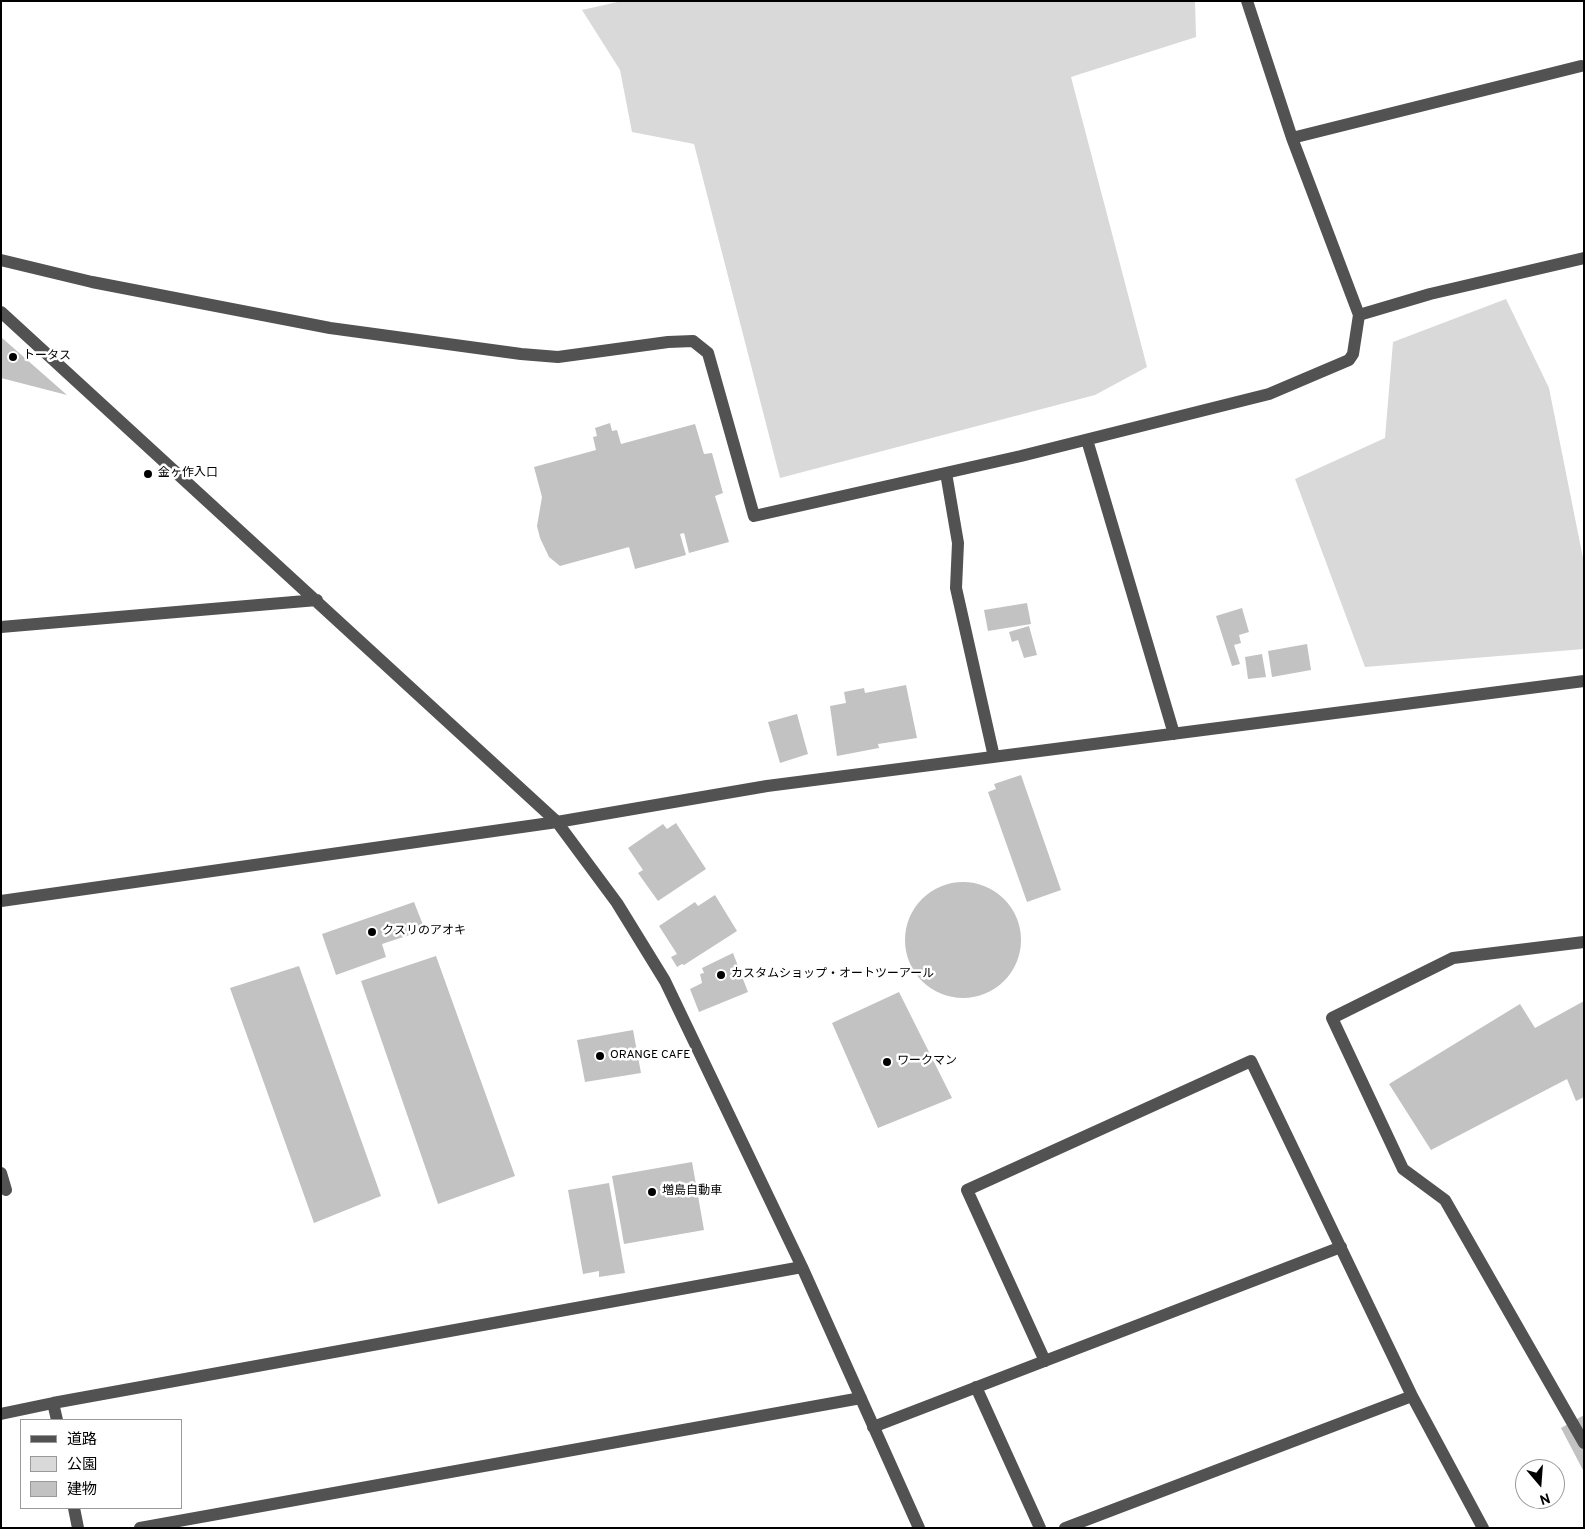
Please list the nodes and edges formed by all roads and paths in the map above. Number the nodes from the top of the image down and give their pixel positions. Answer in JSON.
{"nodes":[{"id":1,"x":1247,"y":1,"type":"edge"},
{"id":2,"x":1581,"y":66,"type":"dead end"},
{"id":3,"x":1292,"y":138,"type":"junction"},
{"id":4,"x":1584,"y":258,"type":"edge"},
{"id":5,"x":1,"y":260,"type":"edge"},
{"id":6,"x":1,"y":312,"type":"edge"},
{"id":7,"x":1360,"y":315,"type":"junction"},
{"id":8,"x":1086,"y":440,"type":"junction"},
{"id":9,"x":946,"y":473,"type":"junction"},
{"id":10,"x":317,"y":600,"type":"junction"},
{"id":11,"x":1,"y":627,"type":"edge"},
{"id":12,"x":1584,"y":681,"type":"edge"},
{"id":13,"x":1174,"y":734,"type":"junction"},
{"id":14,"x":994,"y":757,"type":"junction"},
{"id":15,"x":557,"y":822,"type":"junction"},
{"id":16,"x":1,"y":901,"type":"edge"},
{"id":17,"x":1584,"y":942,"type":"edge"},
{"id":18,"x":1,"y":1173,"type":"edge"},
{"id":19,"x":6,"y":1190,"type":"dead end"},
{"id":20,"x":1340,"y":1247,"type":"junction"},
{"id":21,"x":802,"y":1267,"type":"junction"},
{"id":22,"x":1045,"y":1362,"type":"junction"},
{"id":23,"x":976,"y":1387,"type":"junction"},
{"id":24,"x":1412,"y":1396,"type":"junction"},
{"id":25,"x":860,"y":1398,"type":"junction"},
{"id":26,"x":53,"y":1403,"type":"junction"},
{"id":27,"x":1,"y":1414,"type":"edge"},
{"id":28,"x":56,"y":1419,"type":"edge"},
{"id":29,"x":873,"y":1427,"type":"junction"},
{"id":30,"x":1584,"y":1443,"type":"edge"},
{"id":31,"x":74,"y":1509,"type":"edge"},
{"id":32,"x":78,"y":1528,"type":"edge"},
{"id":33,"x":140,"y":1528,"type":"edge"},
{"id":34,"x":919,"y":1528,"type":"edge"},
{"id":35,"x":1040,"y":1528,"type":"edge"},
{"id":36,"x":1065,"y":1528,"type":"edge"},
{"id":37,"x":1483,"y":1528,"type":"edge"}],
"edges":[{"from":1,"to":3,"type":"street"},
{"from":2,"to":3,"type":"street"},
{"from":3,"to":7,"type":"street"},
{"from":4,"to":7,"type":"street"},
{"from":5,"to":9,"type":"street"},
{"from":6,"to":10,"type":"street"},
{"from":7,"to":8,"type":"street"},
{"from":8,"to":9,"type":"street"},
{"from":8,"to":13,"type":"street"},
{"from":9,"to":14,"type":"street"},
{"from":10,"to":11,"type":"street"},
{"from":10,"to":15,"type":"street"},
{"from":12,"to":13,"type":"street"},
{"from":13,"to":14,"type":"street"},
{"from":14,"to":15,"type":"street"},
{"from":15,"to":16,"type":"street"},
{"from":15,"to":21,"type":"street"},
{"from":17,"to":30,"type":"street"},
{"from":18,"to":19,"type":"street"},
{"from":20,"to":22,"type":"street"},
{"from":20,"to":22,"type":"street"},
{"from":20,"to":24,"type":"street"},
{"from":21,"to":25,"type":"street"},
{"from":21,"to":26,"type":"street"},
{"from":22,"to":23,"type":"street"},
{"from":23,"to":29,"type":"street"},
{"from":23,"to":35,"type":"street"},
{"from":24,"to":36,"type":"street"},
{"from":24,"to":37,"type":"street"},
{"from":25,"to":29,"type":"street"},
{"from":25,"to":33,"type":"street"},
{"from":26,"to":27,"type":"street"},
{"from":26,"to":28,"type":"street"},
{"from":29,"to":34,"type":"street"},
{"from":31,"to":32,"type":"street"}]}
